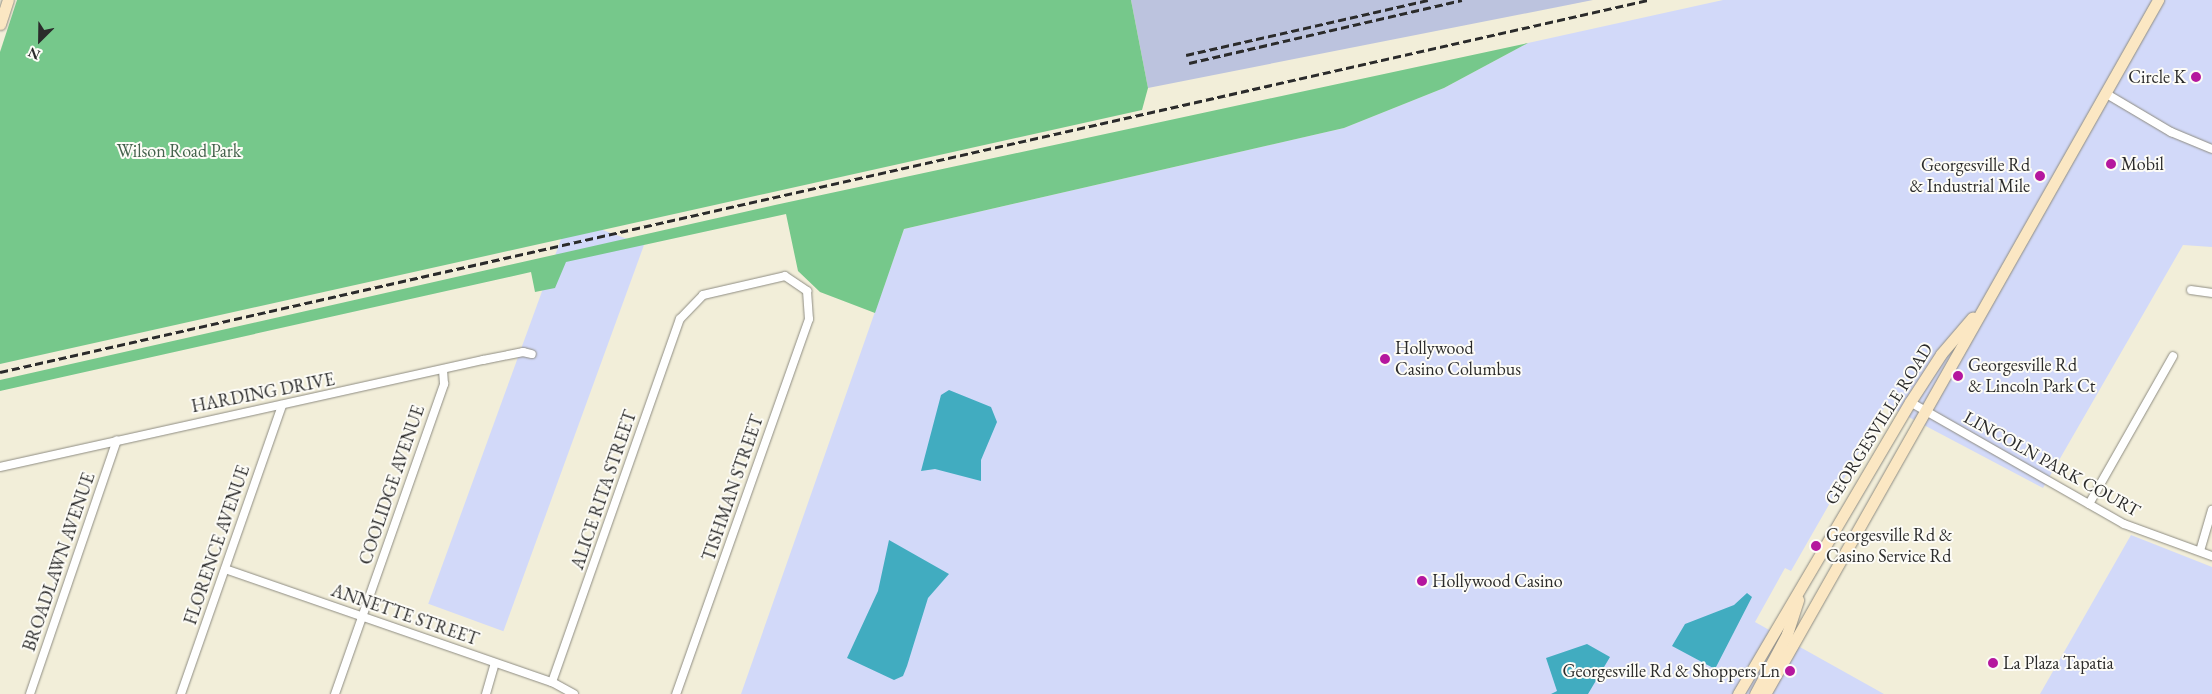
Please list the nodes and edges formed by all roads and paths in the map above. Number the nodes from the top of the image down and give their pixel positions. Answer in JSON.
{"nodes":[{"id":1,"x":8,"y":0,"type":"edge"},
{"id":2,"x":2158,"y":0,"type":"edge"},
{"id":3,"x":0,"y":24,"type":"edge"},
{"id":4,"x":2105,"y":93,"type":"junction"},
{"id":5,"x":2212,"y":148,"type":"edge"},
{"id":6,"x":2191,"y":290,"type":"dead end"},
{"id":7,"x":807,"y":291,"type":"joint"},
{"id":8,"x":2212,"y":293,"type":"edge"},
{"id":9,"x":1982,"y":307,"type":"junction"},
{"id":10,"x":532,"y":354,"type":"dead end"},
{"id":11,"x":2173,"y":356,"type":"dead end"},
{"id":12,"x":443,"y":370,"type":"junction"},
{"id":13,"x":1910,"y":402,"type":"junction"},
{"id":14,"x":282,"y":405,"type":"junction"},
{"id":15,"x":1927,"y":412,"type":"junction"},
{"id":16,"x":116,"y":440,"type":"junction"},
{"id":17,"x":0,"y":467,"type":"edge"},
{"id":18,"x":2089,"y":504,"type":"junction"},
{"id":19,"x":2212,"y":510,"type":"edge"},
{"id":20,"x":2200,"y":551,"type":"junction"},
{"id":21,"x":2212,"y":556,"type":"edge"},
{"id":22,"x":224,"y":569,"type":"junction"},
{"id":23,"x":1806,"y":577,"type":"junction"},
{"id":24,"x":362,"y":616,"type":"junction"},
{"id":25,"x":495,"y":663,"type":"junction"},
{"id":26,"x":552,"y":682,"type":"junction"},
{"id":27,"x":30,"y":694,"type":"edge"},
{"id":28,"x":181,"y":694,"type":"edge"},
{"id":29,"x":335,"y":694,"type":"edge"},
{"id":30,"x":486,"y":694,"type":"edge"},
{"id":31,"x":574,"y":694,"type":"edge"},
{"id":32,"x":676,"y":694,"type":"edge"},
{"id":33,"x":1738,"y":694,"type":"edge"},
{"id":34,"x":1755,"y":694,"type":"edge"},
{"id":35,"x":1765,"y":694,"type":"edge"}],
"edges":[{"from":1,"to":3,"type":"main road"},
{"from":2,"to":4,"type":"main road","name":"GEORGESVILLE ROAD"},
{"from":4,"to":5,"type":"street"},
{"from":4,"to":9,"type":"main road","name":"GEORGESVILLE ROAD"},
{"from":6,"to":8,"type":"street"},
{"from":7,"to":26,"type":"street","name":"ALICE RITA STREET"},
{"from":7,"to":32,"type":"street","name":"TISHMAN STREET"},
{"from":9,"to":13,"type":"main road","name":"GEORGESVILLE ROAD"},
{"from":9,"to":15,"type":"main road","name":"GEORGESVILLE ROAD"},
{"from":10,"to":12,"type":"street","name":"HARDING DRIVE"},
{"from":11,"to":18,"type":"street"},
{"from":12,"to":14,"type":"street","name":"HARDING DRIVE"},
{"from":12,"to":24,"type":"street","name":"COOLIDGE AVENUE"},
{"from":13,"to":15,"type":"street","name":"LINCOLN PARK COURT"},
{"from":13,"to":23,"type":"main road","name":"GEORGESVILLE ROAD"},
{"from":14,"to":16,"type":"street","name":"HARDING DRIVE"},
{"from":14,"to":22,"type":"street","name":"FLORENCE AVENUE"},
{"from":15,"to":18,"type":"street","name":"LINCOLN PARK COURT"},
{"from":15,"to":35,"type":"main road","name":"GEORGESVILLE ROAD"},
{"from":16,"to":17,"type":"street","name":"HARDING DRIVE"},
{"from":16,"to":27,"type":"street","name":"BROADLAWN AVENUE"},
{"from":18,"to":20,"type":"street","name":"LINCOLN PARK COURT"},
{"from":19,"to":20,"type":"street"},
{"from":20,"to":21,"type":"street","name":"LINCOLN PARK COURT"},
{"from":22,"to":24,"type":"street","name":"ANNETTE STREET"},
{"from":22,"to":28,"type":"street","name":"FLORENCE AVENUE"},
{"from":23,"to":33,"type":"main road","name":"GEORGESVILLE ROAD"},
{"from":23,"to":34,"type":"main road"},
{"from":24,"to":25,"type":"street","name":"ANNETTE STREET"},
{"from":24,"to":29,"type":"street","name":"COOLIDGE AVENUE"},
{"from":25,"to":26,"type":"street","name":"ANNETTE STREET"},
{"from":25,"to":30,"type":"street"},
{"from":26,"to":31,"type":"street","name":"ANNETTE STREET"}]}
